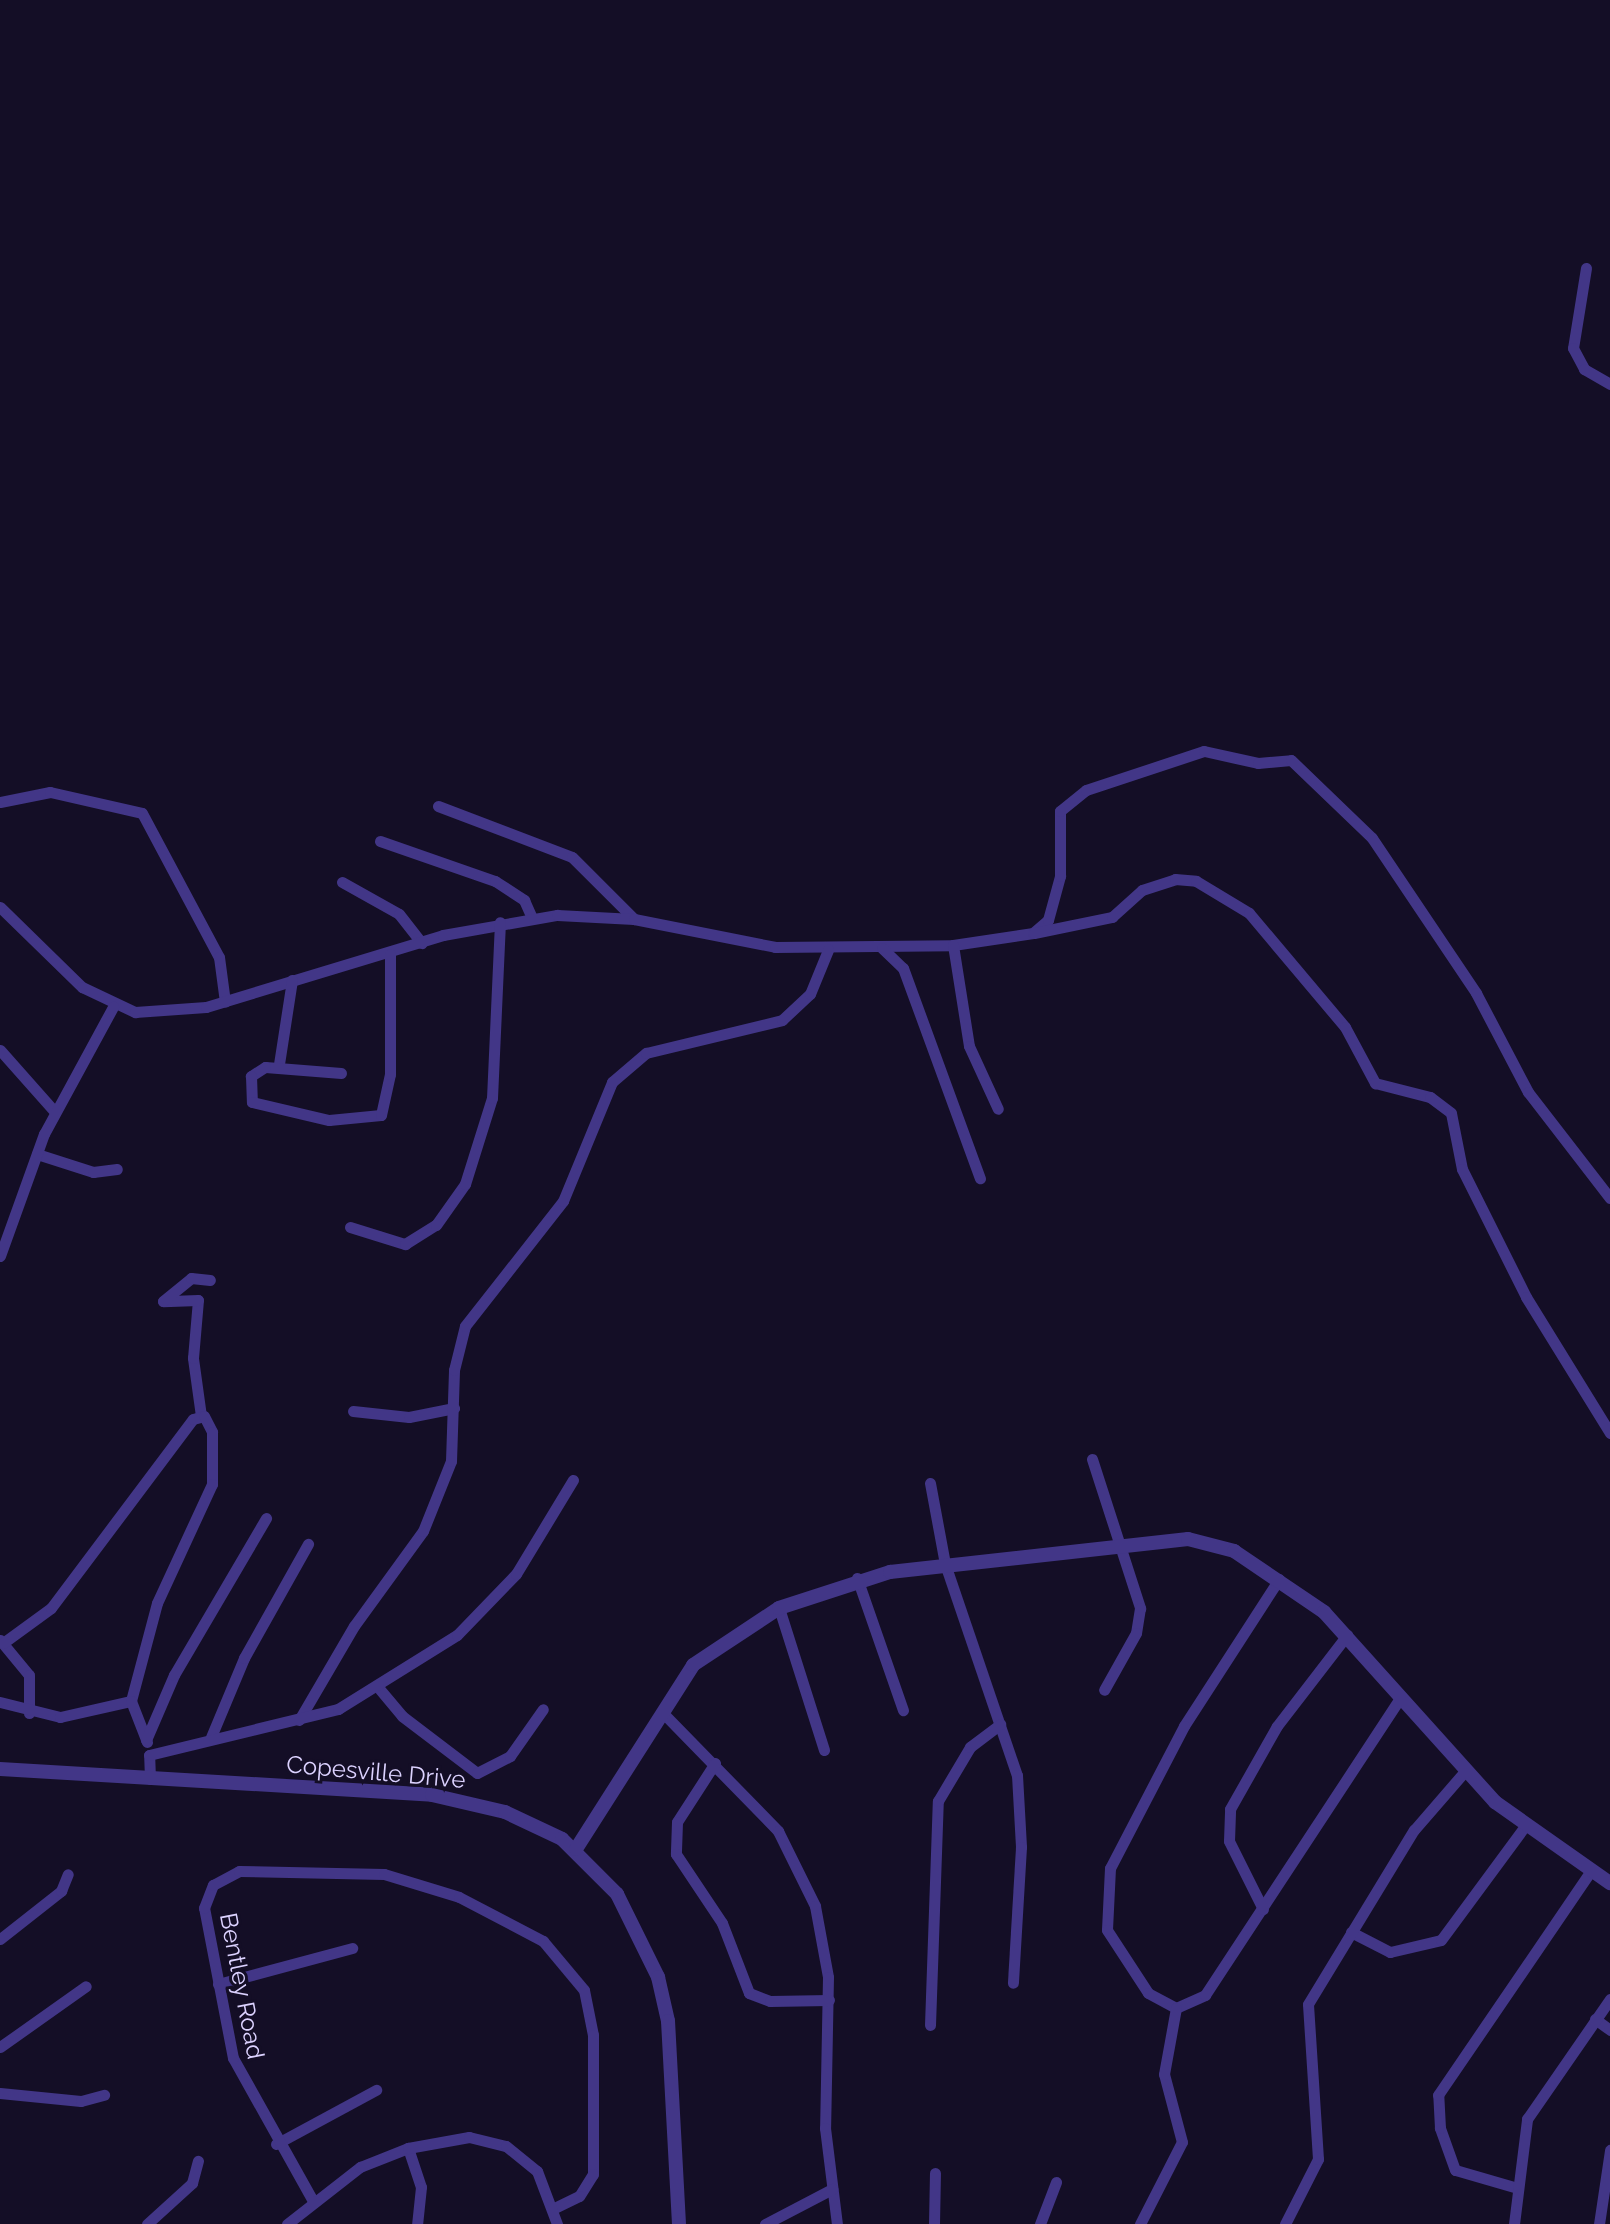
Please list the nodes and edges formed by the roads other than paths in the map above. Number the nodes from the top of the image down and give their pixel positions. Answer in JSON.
{"nodes":[{"id":1,"x":1586,"y":268,"type":"dead end"},
{"id":2,"x":1610,"y":384,"type":"edge"},
{"id":3,"x":0,"y":802,"type":"edge"},
{"id":4,"x":438,"y":806,"type":"dead end"},
{"id":5,"x":380,"y":841,"type":"dead end"},
{"id":6,"x":342,"y":882,"type":"dead end"},
{"id":7,"x":0,"y":907,"type":"edge"},
{"id":8,"x":532,"y":918,"type":"junction"},
{"id":9,"x":634,"y":919,"type":"junction"},
{"id":10,"x":500,"y":922,"type":"junction"},
{"id":11,"x":1033,"y":933,"type":"junction"},
{"id":12,"x":422,"y":943,"type":"junction"},
{"id":13,"x":953,"y":945,"type":"junction"},
{"id":14,"x":881,"y":947,"type":"junction"},
{"id":15,"x":828,"y":950,"type":"junction"},
{"id":16,"x":390,"y":954,"type":"junction"},
{"id":17,"x":292,"y":980,"type":"junction"},
{"id":18,"x":225,"y":1002,"type":"junction"},
{"id":19,"x":113,"y":1007,"type":"junction"},
{"id":20,"x":0,"y":1050,"type":"edge"},
{"id":21,"x":279,"y":1064,"type":"junction"},
{"id":22,"x":341,"y":1073,"type":"dead end"},
{"id":23,"x":998,"y":1109,"type":"dead end"},
{"id":24,"x":55,"y":1112,"type":"junction"},
{"id":25,"x":37,"y":1154,"type":"junction"},
{"id":26,"x":117,"y":1169,"type":"dead end"},
{"id":27,"x":980,"y":1178,"type":"dead end"},
{"id":28,"x":1610,"y":1198,"type":"edge"},
{"id":29,"x":350,"y":1227,"type":"dead end"},
{"id":30,"x":0,"y":1256,"type":"edge"},
{"id":31,"x":210,"y":1280,"type":"dead end"},
{"id":32,"x":454,"y":1408,"type":"junction"},
{"id":33,"x":353,"y":1411,"type":"dead end"},
{"id":34,"x":201,"y":1416,"type":"junction"},
{"id":35,"x":1610,"y":1433,"type":"edge"},
{"id":36,"x":1092,"y":1459,"type":"dead end"},
{"id":37,"x":573,"y":1480,"type":"dead end"},
{"id":38,"x":930,"y":1483,"type":"dead end"},
{"id":39,"x":266,"y":1518,"type":"dead end"},
{"id":40,"x":308,"y":1544,"type":"dead end"},
{"id":41,"x":1123,"y":1545,"type":"junction"},
{"id":42,"x":945,"y":1564,"type":"junction"},
{"id":43,"x":857,"y":1578,"type":"junction"},
{"id":44,"x":1279,"y":1579,"type":"junction"},
{"id":45,"x":779,"y":1608,"type":"junction"},
{"id":46,"x":1347,"y":1635,"type":"junction"},
{"id":47,"x":2,"y":1641,"type":"edge"},
{"id":48,"x":377,"y":1686,"type":"junction"},
{"id":49,"x":1104,"y":1690,"type":"dead end"},
{"id":50,"x":1401,"y":1697,"type":"junction"},
{"id":51,"x":131,"y":1701,"type":"junction"},
{"id":52,"x":0,"y":1702,"type":"edge"},
{"id":53,"x":543,"y":1709,"type":"dead end"},
{"id":54,"x":903,"y":1710,"type":"dead end"},
{"id":55,"x":29,"y":1713,"type":"junction"},
{"id":56,"x":663,"y":1713,"type":"junction"},
{"id":57,"x":299,"y":1720,"type":"junction"},
{"id":58,"x":1000,"y":1724,"type":"junction"},
{"id":59,"x":211,"y":1737,"type":"junction"},
{"id":60,"x":146,"y":1740,"type":"junction"},
{"id":61,"x":824,"y":1750,"type":"dead end"},
{"id":62,"x":149,"y":1755,"type":"junction"},
{"id":63,"x":715,"y":1763,"type":"junction"},
{"id":64,"x":0,"y":1769,"type":"edge"},
{"id":65,"x":1466,"y":1770,"type":"junction"},
{"id":66,"x":150,"y":1779,"type":"junction"},
{"id":67,"x":1525,"y":1826,"type":"junction"},
{"id":68,"x":576,"y":1849,"type":"junction"},
{"id":69,"x":1590,"y":1872,"type":"junction"},
{"id":70,"x":68,"y":1874,"type":"dead end"},
{"id":71,"x":1610,"y":1883,"type":"edge"},
{"id":72,"x":1263,"y":1909,"type":"junction"},
{"id":73,"x":1351,"y":1932,"type":"junction"},
{"id":74,"x":0,"y":1939,"type":"edge"},
{"id":75,"x":352,"y":1948,"type":"dead end"},
{"id":76,"x":1013,"y":1983,"type":"dead end"},
{"id":77,"x":218,"y":1984,"type":"junction"},
{"id":78,"x":86,"y":1986,"type":"dead end"},
{"id":79,"x":1610,"y":1999,"type":"edge"},
{"id":80,"x":829,"y":2000,"type":"junction"},
{"id":81,"x":1176,"y":2008,"type":"junction"},
{"id":82,"x":1595,"y":2019,"type":"junction"},
{"id":83,"x":930,"y":2025,"type":"dead end"},
{"id":84,"x":1610,"y":2030,"type":"edge"},
{"id":85,"x":0,"y":2047,"type":"edge"},
{"id":86,"x":376,"y":2090,"type":"dead end"},
{"id":87,"x":0,"y":2093,"type":"edge"},
{"id":88,"x":104,"y":2095,"type":"dead end"},
{"id":89,"x":276,"y":2144,"type":"junction"},
{"id":90,"x":408,"y":2148,"type":"junction"},
{"id":91,"x":1610,"y":2150,"type":"edge"},
{"id":92,"x":198,"y":2161,"type":"dead end"},
{"id":93,"x":935,"y":2173,"type":"dead end"},
{"id":94,"x":1056,"y":2182,"type":"dead end"},
{"id":95,"x":1514,"y":2187,"type":"junction"},
{"id":96,"x":832,"y":2189,"type":"junction"},
{"id":97,"x":313,"y":2201,"type":"junction"},
{"id":98,"x":554,"y":2208,"type":"junction"},
{"id":99,"x":147,"y":2224,"type":"edge"},
{"id":100,"x":287,"y":2224,"type":"edge"},
{"id":101,"x":417,"y":2224,"type":"edge"},
{"id":102,"x":557,"y":2224,"type":"edge"},
{"id":103,"x":679,"y":2224,"type":"edge"},
{"id":104,"x":765,"y":2224,"type":"edge"},
{"id":105,"x":837,"y":2224,"type":"edge"},
{"id":106,"x":934,"y":2224,"type":"edge"},
{"id":107,"x":1040,"y":2224,"type":"edge"},
{"id":108,"x":1140,"y":2224,"type":"edge"},
{"id":109,"x":1285,"y":2224,"type":"edge"},
{"id":110,"x":1514,"y":2224,"type":"edge"},
{"id":111,"x":1599,"y":2224,"type":"edge"}],
"edges":[{"from":1,"to":2,"type":"street"},
{"from":3,"to":18,"type":"street"},
{"from":4,"to":9,"type":"street"},
{"from":5,"to":8,"type":"street"},
{"from":6,"to":12,"type":"street"},
{"from":7,"to":19,"type":"street"},
{"from":8,"to":9,"type":"street"},
{"from":8,"to":10,"type":"street"},
{"from":9,"to":15,"type":"street"},
{"from":10,"to":12,"type":"street"},
{"from":10,"to":29,"type":"street"},
{"from":11,"to":13,"type":"street"},
{"from":11,"to":28,"type":"street"},
{"from":11,"to":35,"type":"street"},
{"from":12,"to":16,"type":"street"},
{"from":13,"to":14,"type":"street"},
{"from":13,"to":23,"type":"street"},
{"from":14,"to":15,"type":"street"},
{"from":14,"to":27,"type":"street"},
{"from":15,"to":32,"type":"street"},
{"from":16,"to":17,"type":"street"},
{"from":16,"to":21,"type":"street"},
{"from":17,"to":18,"type":"street"},
{"from":17,"to":21,"type":"street"},
{"from":18,"to":19,"type":"street"},
{"from":19,"to":24,"type":"street"},
{"from":20,"to":24,"type":"street"},
{"from":21,"to":22,"type":"street"},
{"from":24,"to":25,"type":"street"},
{"from":25,"to":26,"type":"street"},
{"from":25,"to":30,"type":"street"},
{"from":31,"to":34,"type":"street"},
{"from":32,"to":33,"type":"street"},
{"from":32,"to":57,"type":"street"},
{"from":34,"to":47,"type":"street"},
{"from":34,"to":51,"type":"street"},
{"from":36,"to":41,"type":"street"},
{"from":37,"to":48,"type":"street"},
{"from":38,"to":42,"type":"street"},
{"from":39,"to":60,"type":"street"},
{"from":40,"to":59,"type":"street"},
{"from":41,"to":42,"type":"street"},
{"from":41,"to":44,"type":"street"},
{"from":41,"to":49,"type":"street"},
{"from":42,"to":43,"type":"street"},
{"from":42,"to":58,"type":"street"},
{"from":43,"to":45,"type":"street"},
{"from":43,"to":54,"type":"street"},
{"from":44,"to":46,"type":"street"},
{"from":44,"to":81,"type":"street"},
{"from":45,"to":56,"type":"street"},
{"from":45,"to":61,"type":"street"},
{"from":46,"to":50,"type":"street"},
{"from":46,"to":72,"type":"street"},
{"from":47,"to":55,"type":"street"},
{"from":48,"to":53,"type":"street"},
{"from":48,"to":57,"type":"street"},
{"from":50,"to":65,"type":"street"},
{"from":50,"to":72,"type":"street"},
{"from":51,"to":55,"type":"street"},
{"from":51,"to":60,"type":"street"},
{"from":52,"to":55,"type":"street"},
{"from":56,"to":63,"type":"street"},
{"from":56,"to":68,"type":"street"},
{"from":57,"to":59,"type":"street"},
{"from":58,"to":76,"type":"street"},
{"from":58,"to":83,"type":"street"},
{"from":59,"to":62,"type":"street"},
{"from":60,"to":62,"type":"street"},
{"from":62,"to":66,"type":"street"},
{"from":63,"to":80,"type":"street"},
{"from":63,"to":80,"type":"street"},
{"from":64,"to":66,"type":"street","name":"Copesville Drive"},
{"from":65,"to":67,"type":"street"},
{"from":65,"to":73,"type":"street"},
{"from":66,"to":68,"type":"street","name":"Copesville Drive"},
{"from":67,"to":69,"type":"street"},
{"from":67,"to":73,"type":"street"},
{"from":68,"to":103,"type":"street","name":"Copesville Drive"},
{"from":69,"to":71,"type":"street"},
{"from":69,"to":95,"type":"street"},
{"from":70,"to":74,"type":"street"},
{"from":72,"to":81,"type":"street"},
{"from":73,"to":109,"type":"street"},
{"from":75,"to":77,"type":"street"},
{"from":77,"to":89,"type":"street","name":"Bentley Road"},
{"from":77,"to":98,"type":"street","name":"Bentley Road"},
{"from":78,"to":85,"type":"street"},
{"from":79,"to":82,"type":"street"},
{"from":80,"to":96,"type":"street"},
{"from":81,"to":108,"type":"street"},
{"from":82,"to":84,"type":"street"},
{"from":82,"to":95,"type":"street"},
{"from":86,"to":89,"type":"street"},
{"from":87,"to":88,"type":"street"},
{"from":89,"to":97,"type":"street","name":"Bentley Road"},
{"from":90,"to":97,"type":"street"},
{"from":90,"to":98,"type":"street"},
{"from":90,"to":101,"type":"street"},
{"from":91,"to":111,"type":"street"},
{"from":92,"to":99,"type":"street"},
{"from":93,"to":106,"type":"street"},
{"from":94,"to":107,"type":"street"},
{"from":95,"to":110,"type":"street"},
{"from":96,"to":104,"type":"street"},
{"from":96,"to":105,"type":"street"},
{"from":97,"to":100,"type":"street"},
{"from":98,"to":102,"type":"street"}]}
